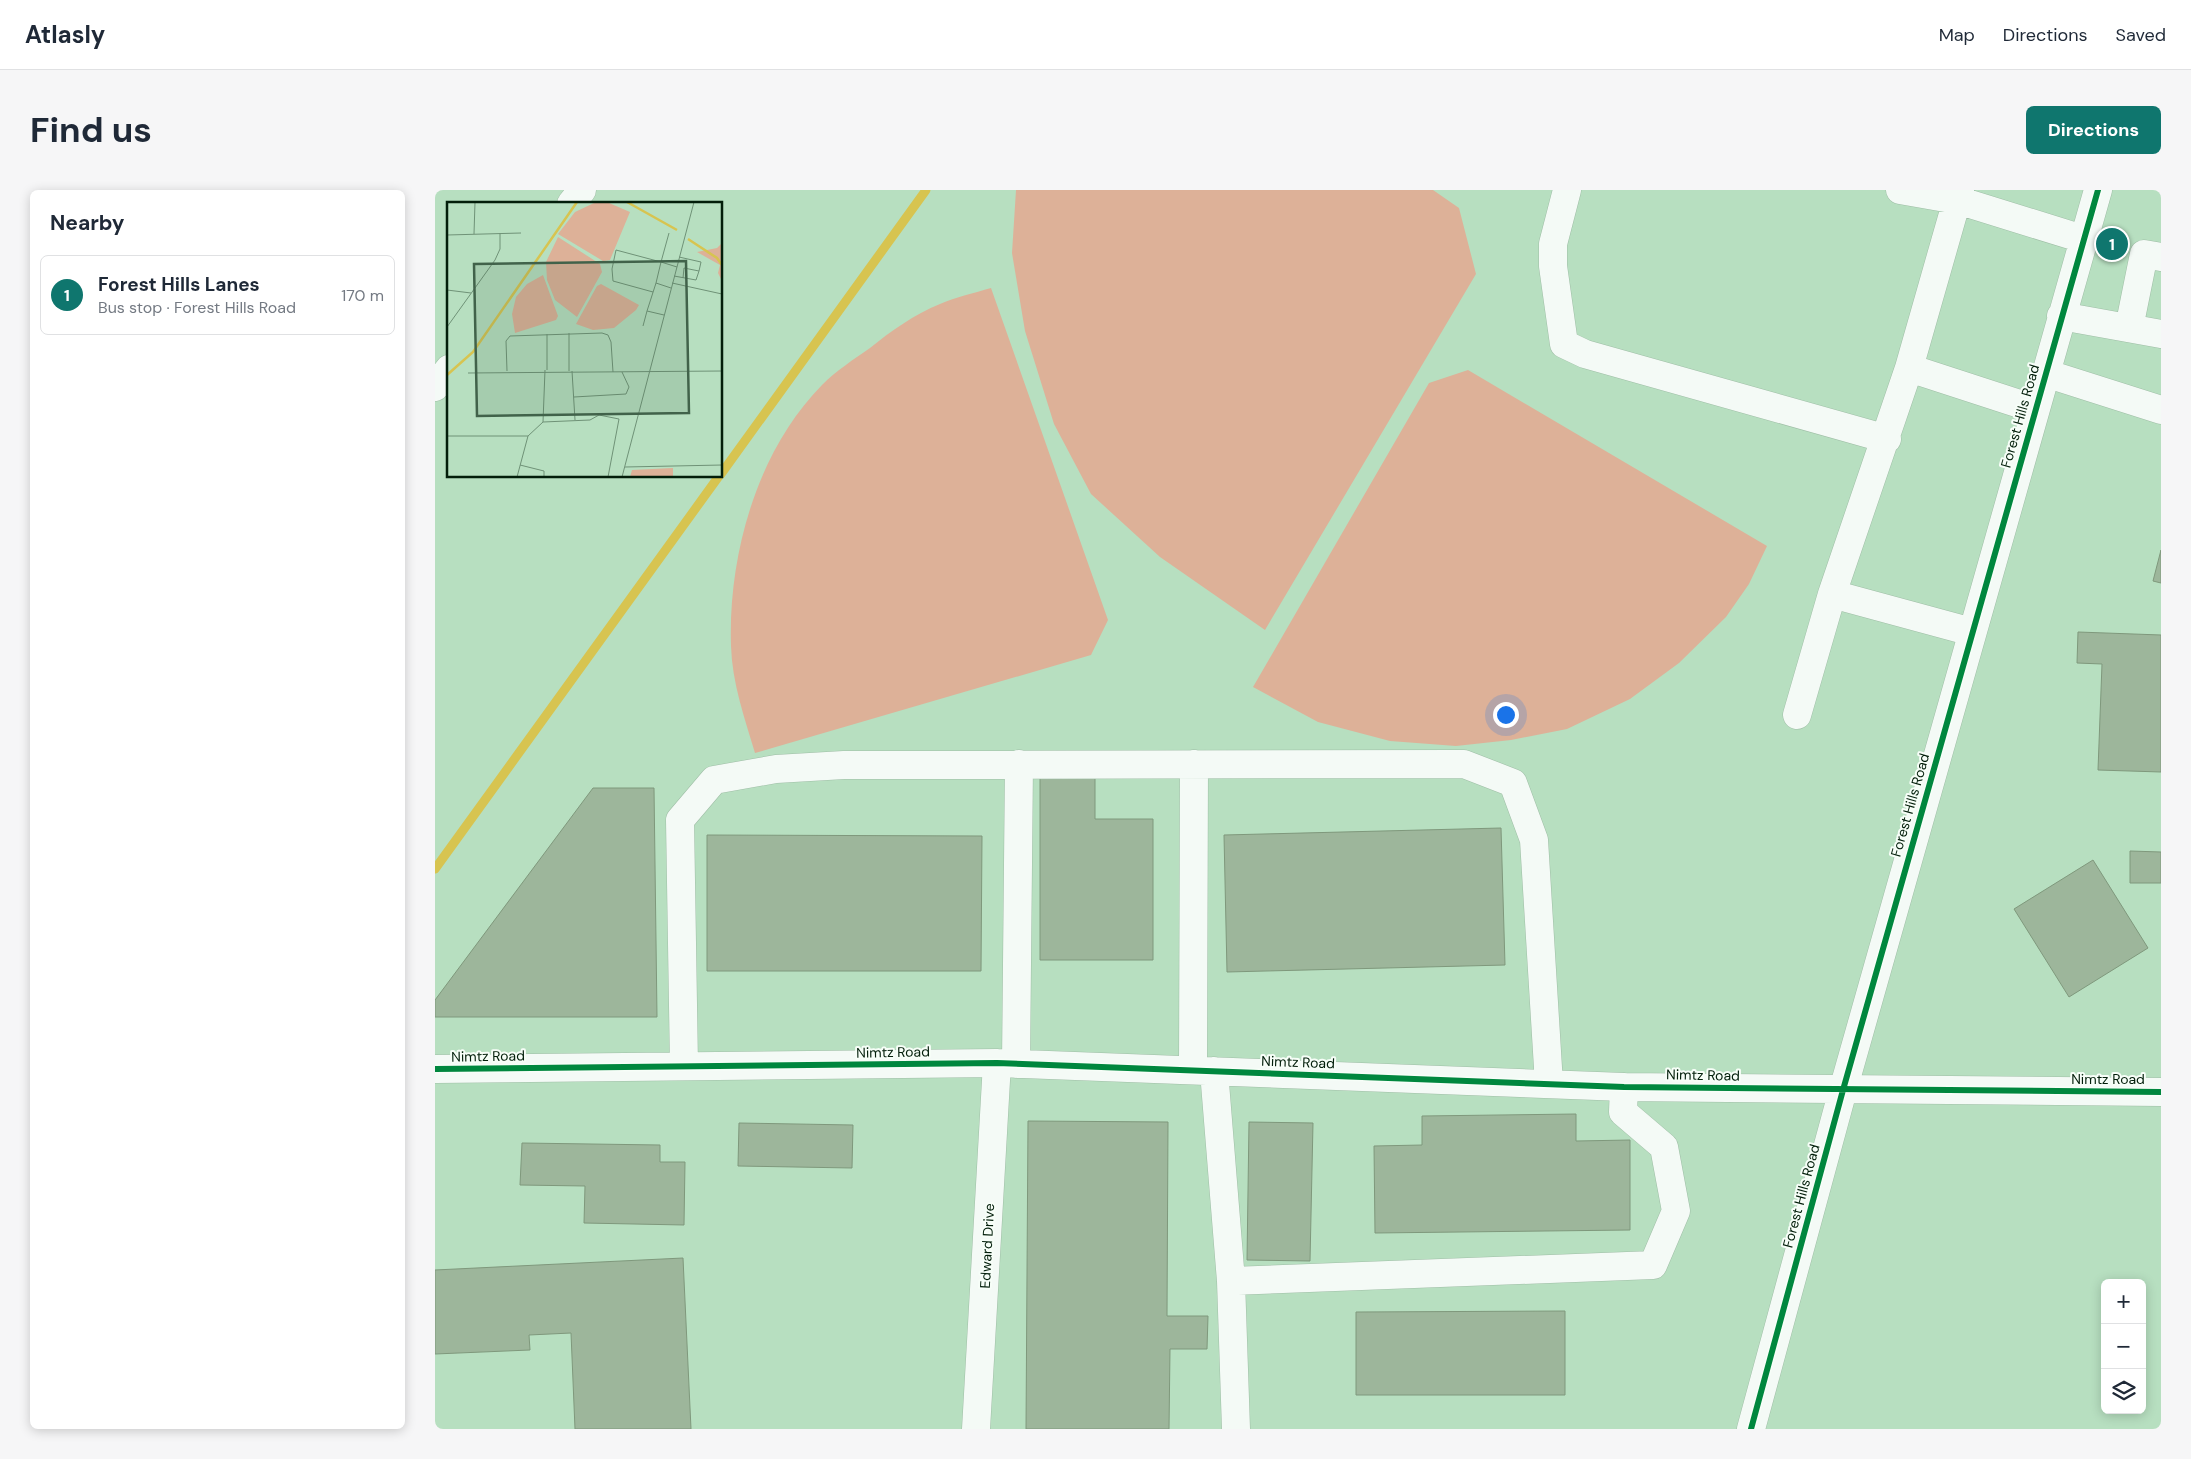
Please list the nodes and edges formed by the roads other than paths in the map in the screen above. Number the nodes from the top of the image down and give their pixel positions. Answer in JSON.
{"nodes":[{"id":1,"x":582,"y":190,"type":"edge"},
{"id":2,"x":1567,"y":190,"type":"edge"},
{"id":3,"x":1900,"y":190,"type":"edge"},
{"id":4,"x":2098,"y":190,"type":"edge"},
{"id":5,"x":1959,"y":195,"type":"edge"},
{"id":6,"x":573,"y":202,"type":"edge"},
{"id":7,"x":2083,"y":239,"type":"junction"},
{"id":8,"x":2161,"y":257,"type":"edge"},
{"id":9,"x":2061,"y":316,"type":"junction"},
{"id":10,"x":2129,"y":328,"type":"junction"},
{"id":11,"x":2161,"y":334,"type":"edge"},
{"id":12,"x":1909,"y":368,"type":"junction"},
{"id":13,"x":447,"y":371,"type":"edge"},
{"id":14,"x":2045,"y":373,"type":"junction"},
{"id":15,"x":435,"y":387,"type":"edge"},
{"id":16,"x":2035,"y":408,"type":"junction"},
{"id":17,"x":2161,"y":410,"type":"edge"},
{"id":18,"x":1887,"y":439,"type":"junction"},
{"id":19,"x":1832,"y":594,"type":"junction"},
{"id":20,"x":1972,"y":632,"type":"junction"},
{"id":21,"x":1797,"y":715,"type":"dead end"},
{"id":22,"x":1019,"y":764,"type":"junction"},
{"id":23,"x":1194,"y":764,"type":"junction"},
{"id":24,"x":1007,"y":1064,"type":"junction"},
{"id":25,"x":684,"y":1066,"type":"junction"},
{"id":26,"x":435,"y":1069,"type":"edge"},
{"id":27,"x":1204,"y":1071,"type":"junction"},
{"id":28,"x":1549,"y":1084,"type":"junction"},
{"id":29,"x":1625,"y":1087,"type":"junction"},
{"id":30,"x":1843,"y":1090,"type":"junction"},
{"id":31,"x":2161,"y":1092,"type":"edge"},
{"id":32,"x":1231,"y":1281,"type":"junction"},
{"id":33,"x":976,"y":1429,"type":"edge"},
{"id":34,"x":1236,"y":1429,"type":"edge"},
{"id":35,"x":1751,"y":1429,"type":"edge"}],
"edges":[{"from":1,"to":6,"type":"street"},
{"from":2,"to":18,"type":"street"},
{"from":3,"to":5,"type":"street"},
{"from":4,"to":7,"type":"street","name":"Forest Hills Road"},
{"from":5,"to":7,"type":"street"},
{"from":5,"to":12,"type":"street"},
{"from":7,"to":9,"type":"street","name":"Forest Hills Road"},
{"from":8,"to":10,"type":"street"},
{"from":9,"to":10,"type":"street"},
{"from":9,"to":14,"type":"street","name":"Forest Hills Road"},
{"from":10,"to":11,"type":"street"},
{"from":12,"to":16,"type":"street"},
{"from":12,"to":18,"type":"street"},
{"from":13,"to":15,"type":"street"},
{"from":14,"to":16,"type":"street","name":"Forest Hills Road"},
{"from":14,"to":17,"type":"street"},
{"from":16,"to":20,"type":"street","name":"Forest Hills Road"},
{"from":18,"to":19,"type":"street"},
{"from":19,"to":20,"type":"street"},
{"from":19,"to":21,"type":"street"},
{"from":20,"to":30,"type":"street","name":"Forest Hills Road"},
{"from":22,"to":23,"type":"street"},
{"from":22,"to":24,"type":"street","name":"Edward Drive"},
{"from":22,"to":25,"type":"street"},
{"from":23,"to":27,"type":"street"},
{"from":23,"to":28,"type":"street"},
{"from":24,"to":25,"type":"street","name":"Nimtz Road"},
{"from":24,"to":27,"type":"street","name":"Nimtz Road"},
{"from":24,"to":33,"type":"street","name":"Edward Drive"},
{"from":25,"to":26,"type":"street","name":"Nimtz Road"},
{"from":27,"to":28,"type":"street","name":"Nimtz Road"},
{"from":27,"to":32,"type":"street"},
{"from":28,"to":29,"type":"street","name":"Nimtz Road"},
{"from":29,"to":30,"type":"street","name":"Nimtz Road"},
{"from":29,"to":32,"type":"street"},
{"from":30,"to":31,"type":"street","name":"Nimtz Road"},
{"from":30,"to":35,"type":"street","name":"Forest Hills Road"},
{"from":32,"to":34,"type":"street"}]}
